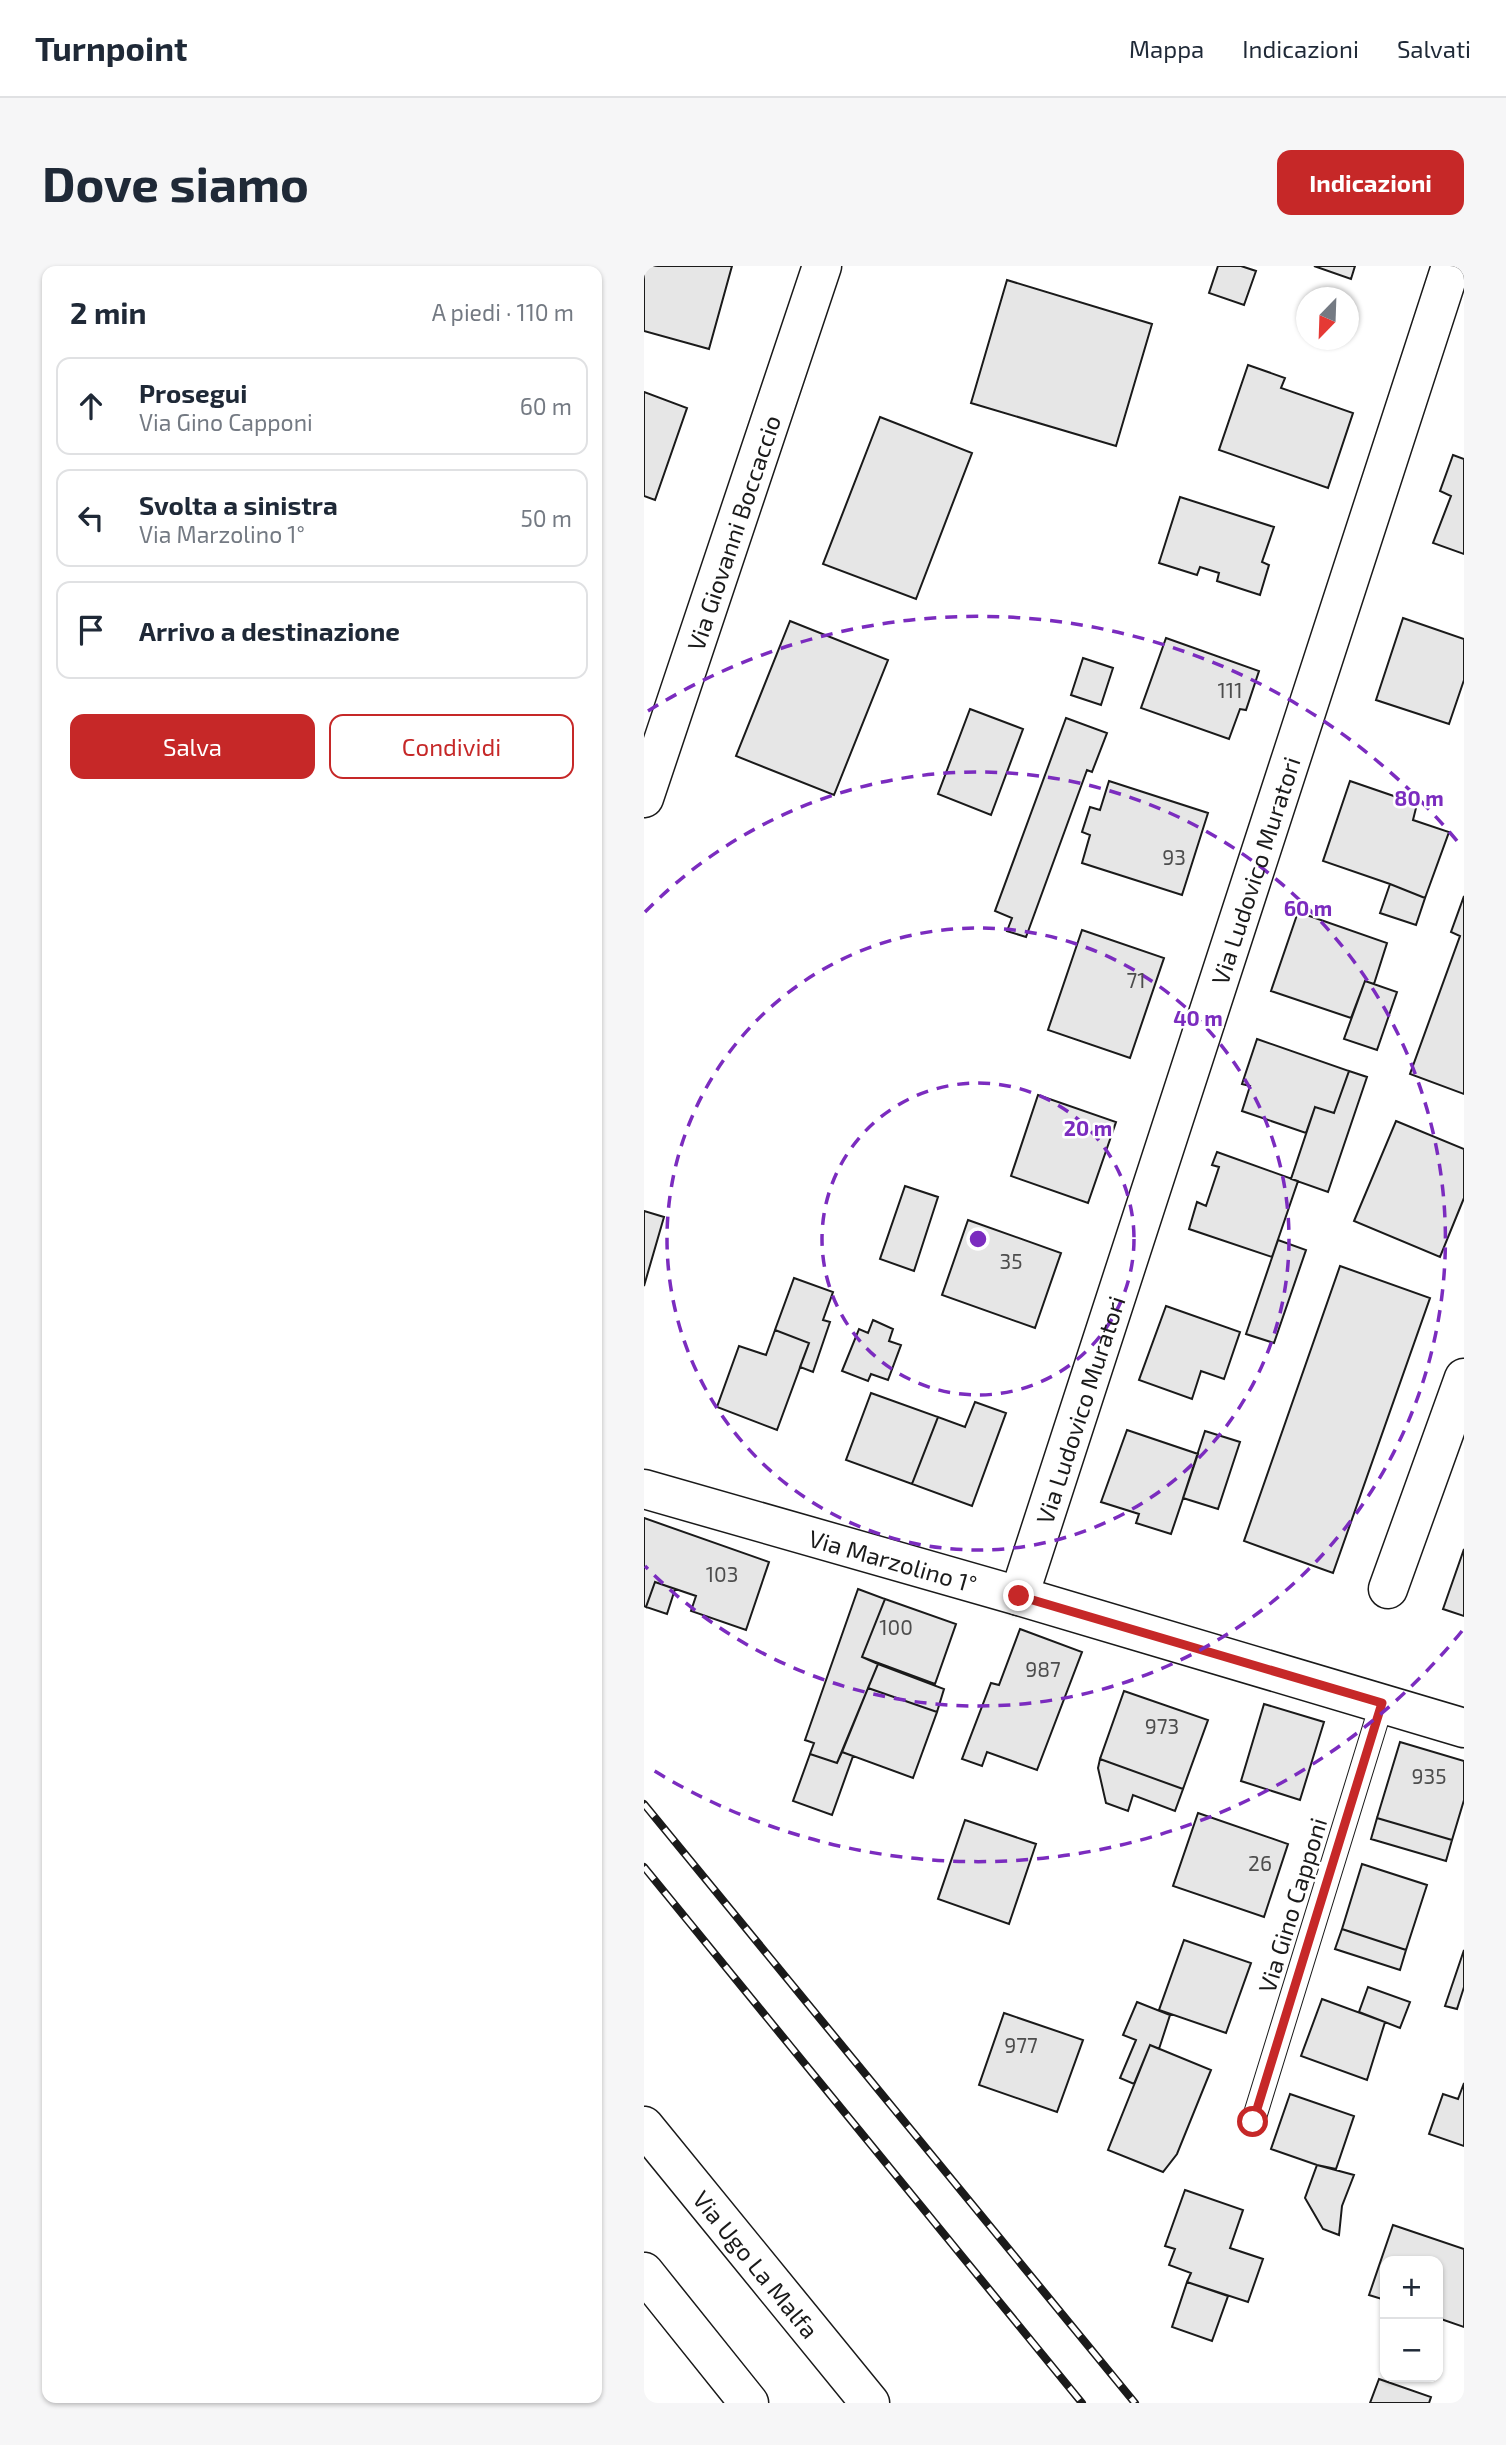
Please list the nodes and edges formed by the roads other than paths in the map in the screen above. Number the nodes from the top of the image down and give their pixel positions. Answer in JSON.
{"nodes":[{"id":1,"x":822,"y":266,"type":"edge"},
{"id":2,"x":1451,"y":266,"type":"edge"},
{"id":3,"x":644,"y":797,"type":"edge"},
{"id":4,"x":1464,"y":1378,"type":"edge"},
{"id":5,"x":644,"y":1489,"type":"edge"},
{"id":6,"x":1388,"y":1589,"type":"dead end"},
{"id":7,"x":1019,"y":1596,"type":"junction"},
{"id":8,"x":1382,"y":1703,"type":"junction"},
{"id":9,"x":1464,"y":1728,"type":"edge"},
{"id":10,"x":1253,"y":2122,"type":"dead end"},
{"id":11,"x":644,"y":2126,"type":"edge"},
{"id":12,"x":644,"y":2272,"type":"edge"},
{"id":13,"x":749,"y":2403,"type":"edge"},
{"id":14,"x":870,"y":2403,"type":"edge"}],
"edges":[{"from":1,"to":3,"type":"main road","name":"Via Giovanni Boccaccio"},
{"from":2,"to":7,"type":"main road","name":"Via Ludovico Muratori"},
{"from":4,"to":6,"type":"main road"},
{"from":5,"to":7,"type":"main road","name":"Via Marzolino 1°"},
{"from":7,"to":8,"type":"main road","name":"Via Marzolino 1°"},
{"from":8,"to":9,"type":"main road","name":"Via Marzolino 1°"},
{"from":8,"to":10,"type":"lane","name":"Via Gino Capponi"},
{"from":11,"to":14,"type":"main road","name":"Via Ugo La Malfa"},
{"from":12,"to":13,"type":"main road"}]}
